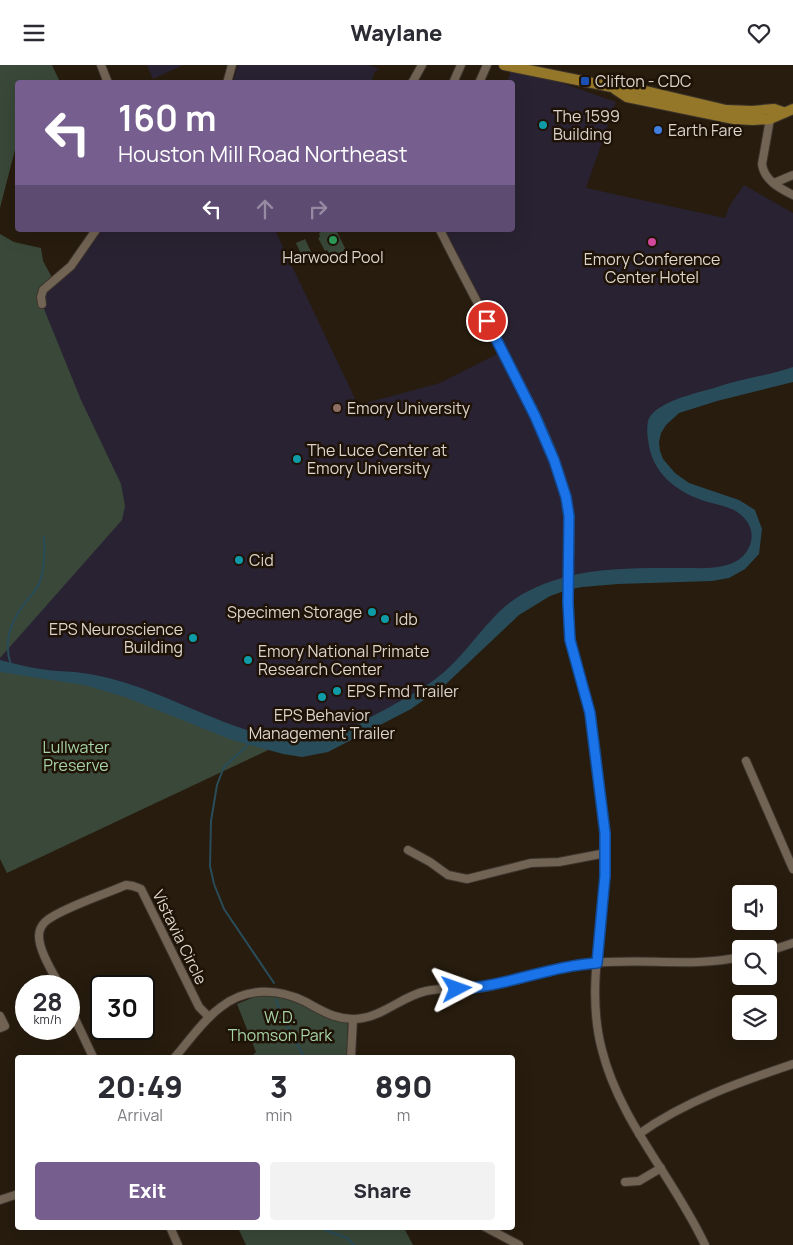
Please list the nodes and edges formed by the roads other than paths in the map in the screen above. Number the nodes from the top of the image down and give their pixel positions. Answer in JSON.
{"nodes":[{"id":1,"x":101,"y":65,"type":"edge"},
{"id":2,"x":232,"y":65,"type":"edge"},
{"id":3,"x":422,"y":65,"type":"edge"},
{"id":4,"x":461,"y":65,"type":"edge"},
{"id":5,"x":487,"y":65,"type":"edge"},
{"id":6,"x":504,"y":65,"type":"edge"},
{"id":7,"x":107,"y":80,"type":"edge"},
{"id":8,"x":228,"y":80,"type":"edge"},
{"id":9,"x":414,"y":80,"type":"edge"},
{"id":10,"x":454,"y":80,"type":"edge"},
{"id":11,"x":480,"y":80,"type":"edge"},
{"id":12,"x":612,"y":87,"type":"junction"},
{"id":13,"x":788,"y":111,"type":"edge"},
{"id":14,"x":770,"y":119,"type":"junction"},
{"id":15,"x":793,"y":175,"type":"edge"},
{"id":16,"x":774,"y":183,"type":"junction"},
{"id":17,"x":793,"y":195,"type":"edge"},
{"id":18,"x":95,"y":232,"type":"edge"},
{"id":19,"x":441,"y":232,"type":"edge"},
{"id":20,"x":42,"y":304,"type":"dead end"},
{"id":21,"x":746,"y":761,"type":"dead end"},
{"id":22,"x":408,"y":850,"type":"dead end"},
{"id":23,"x":606,"y":853,"type":"junction"},
{"id":24,"x":793,"y":869,"type":"edge"},
{"id":25,"x":793,"y":943,"type":"edge"},
{"id":26,"x":777,"y":948,"type":"edge"},
{"id":27,"x":732,"y":958,"type":"edge"},
{"id":28,"x":597,"y":963,"type":"junction"},
{"id":29,"x":55,"y":975,"type":"edge"},
{"id":30,"x":0,"y":1016,"type":"edge"},
{"id":31,"x":209,"y":1017,"type":"junction"},
{"id":32,"x":353,"y":1019,"type":"junction"},
{"id":33,"x":0,"y":1028,"type":"edge"},
{"id":34,"x":80,"y":1029,"type":"edge"},
{"id":35,"x":92,"y":1055,"type":"edge"},
{"id":36,"x":177,"y":1055,"type":"edge"},
{"id":37,"x":351,"y":1055,"type":"edge"},
{"id":38,"x":793,"y":1064,"type":"edge"},
{"id":39,"x":639,"y":1134,"type":"junction"},
{"id":40,"x":661,"y":1168,"type":"junction"},
{"id":41,"x":625,"y":1182,"type":"dead end"},
{"id":42,"x":15,"y":1195,"type":"edge"},
{"id":43,"x":0,"y":1200,"type":"edge"},
{"id":44,"x":171,"y":1230,"type":"edge"},
{"id":45,"x":491,"y":1230,"type":"edge"},
{"id":46,"x":178,"y":1245,"type":"edge"},
{"id":47,"x":519,"y":1245,"type":"edge"},
{"id":48,"x":705,"y":1245,"type":"edge"}],
"edges":[{"from":1,"to":7,"type":"street"},
{"from":2,"to":8,"type":"street"},
{"from":3,"to":9,"type":"street"},
{"from":4,"to":10,"type":"street"},
{"from":5,"to":11,"type":"street"},
{"from":6,"to":12,"type":"main road"},
{"from":12,"to":13,"type":"main road"},
{"from":12,"to":14,"type":"main road"},
{"from":13,"to":14,"type":"main road"},
{"from":14,"to":16,"type":"street"},
{"from":15,"to":16,"type":"street"},
{"from":16,"to":17,"type":"street"},
{"from":18,"to":20,"type":"street"},
{"from":19,"to":23,"type":"street"},
{"from":21,"to":24,"type":"street"},
{"from":22,"to":23,"type":"street"},
{"from":23,"to":28,"type":"street"},
{"from":25,"to":26,"type":"street"},
{"from":27,"to":28,"type":"street"},
{"from":28,"to":32,"type":"street"},
{"from":28,"to":39,"type":"street"},
{"from":29,"to":31,"type":"street","name":"Vistavia Circle"},
{"from":30,"to":33,"type":"street"},
{"from":31,"to":32,"type":"street"},
{"from":31,"to":36,"type":"street"},
{"from":32,"to":37,"type":"street"},
{"from":34,"to":35,"type":"street"},
{"from":38,"to":39,"type":"street"},
{"from":39,"to":40,"type":"street"},
{"from":40,"to":41,"type":"street"},
{"from":40,"to":48,"type":"street"},
{"from":42,"to":43,"type":"street"},
{"from":44,"to":46,"type":"street"},
{"from":45,"to":47,"type":"street"}]}
